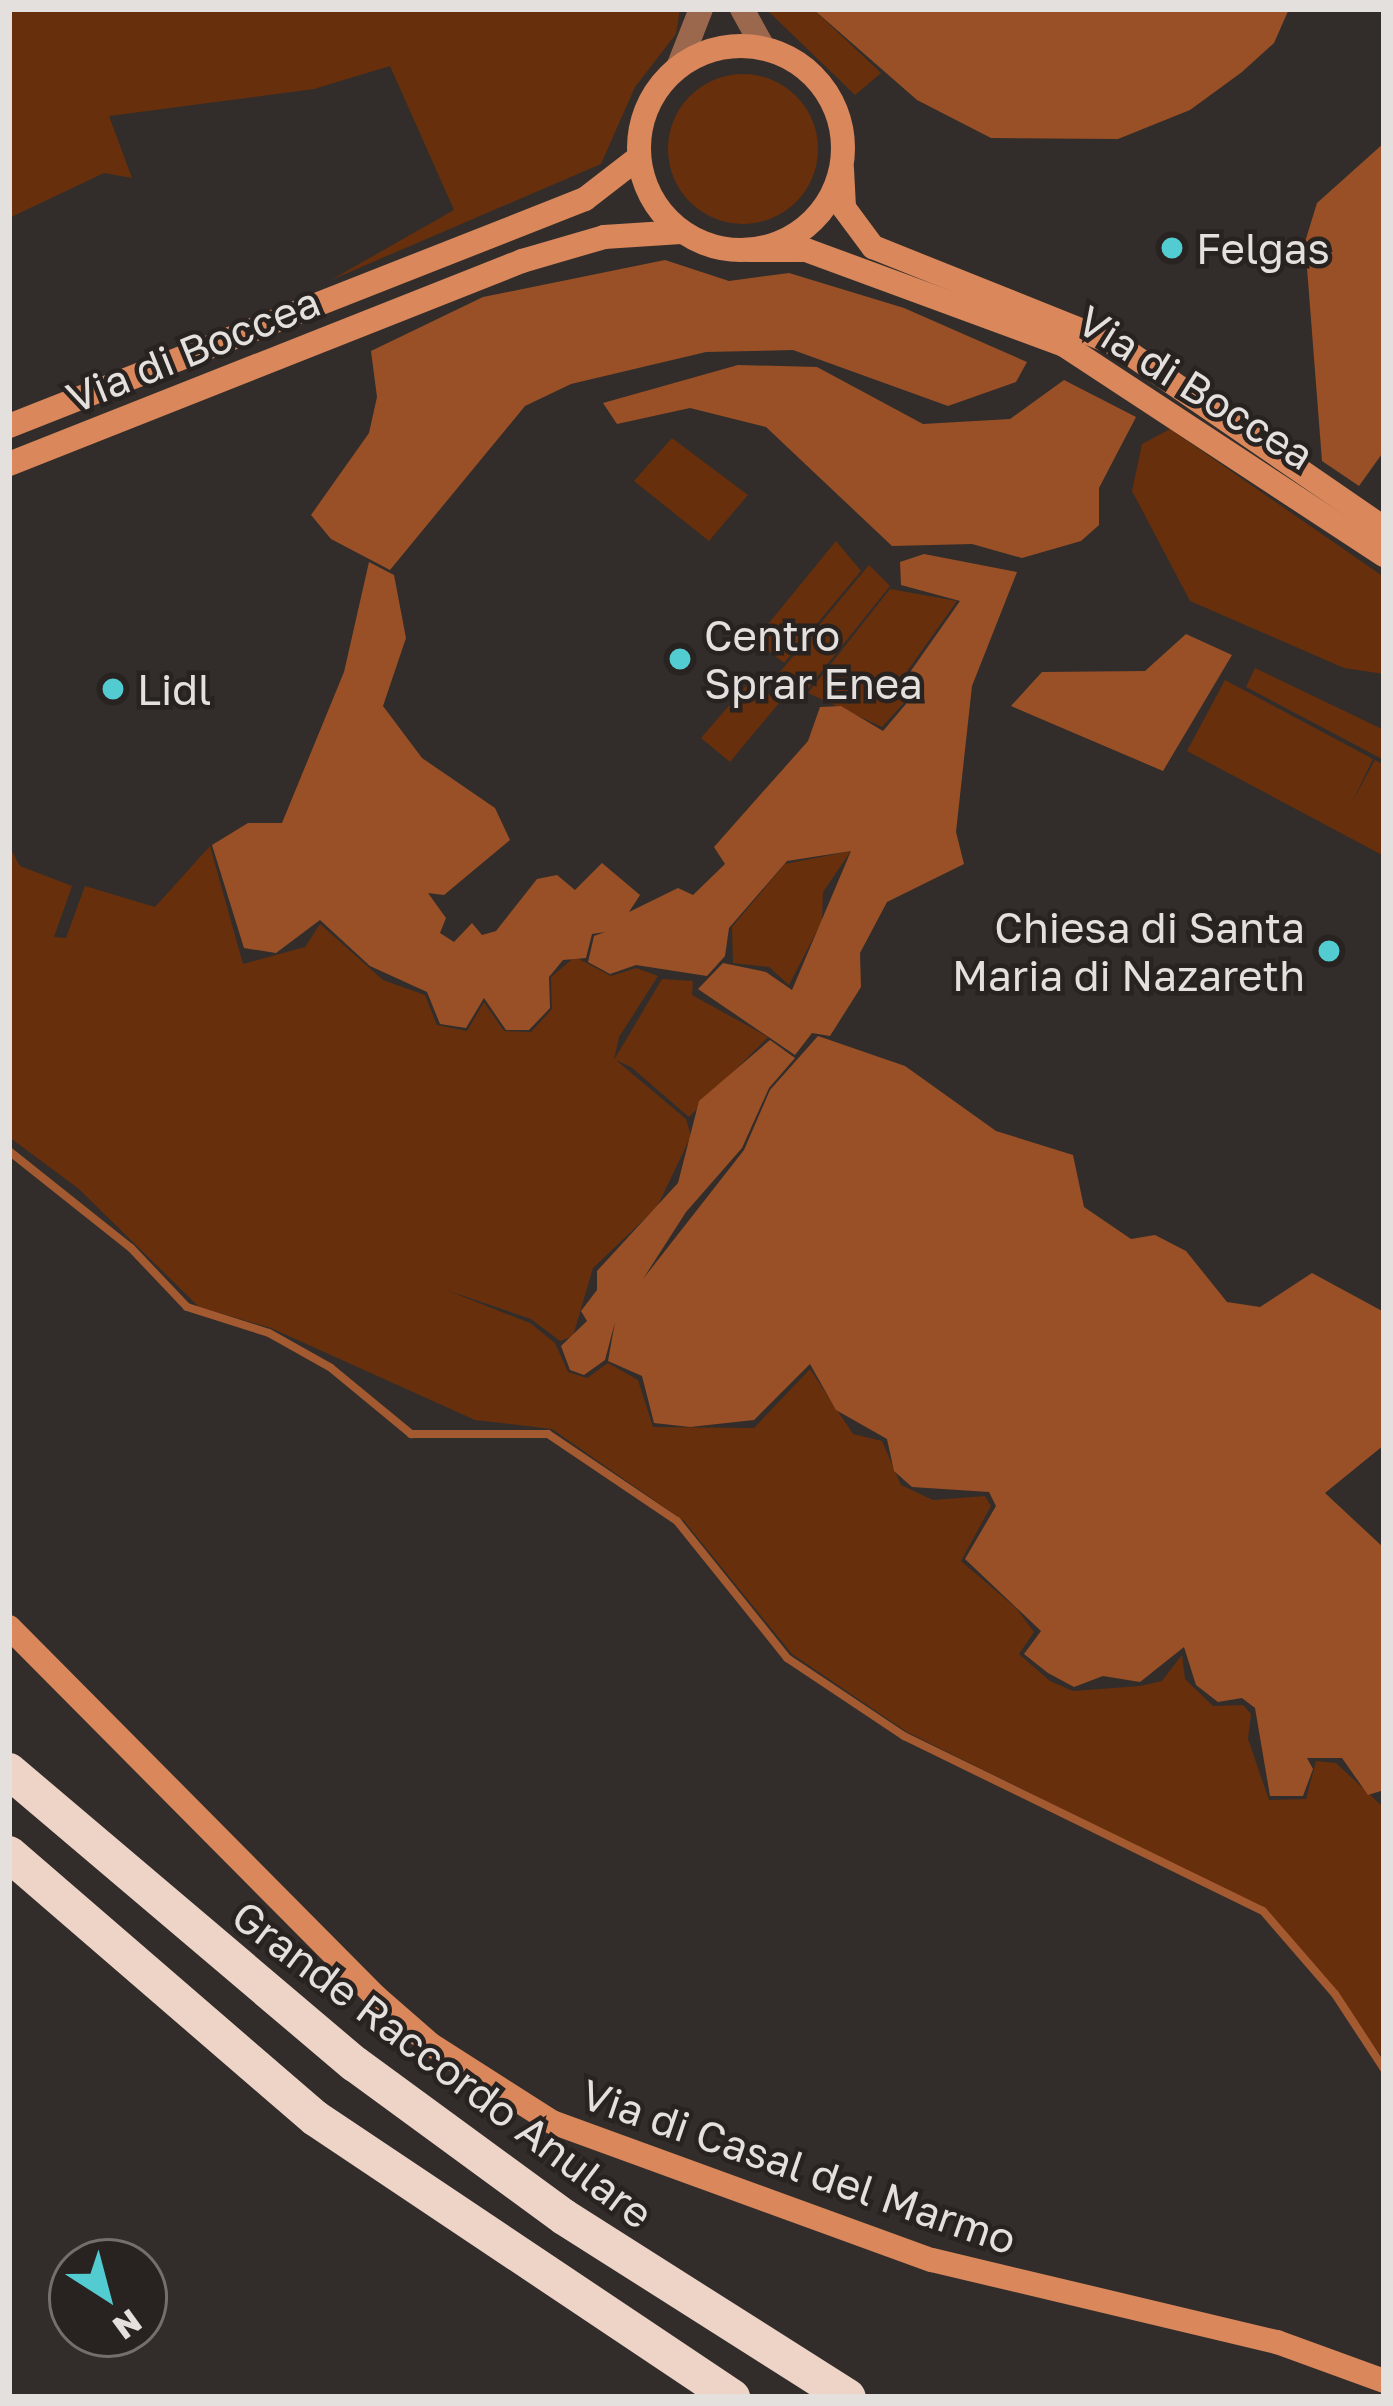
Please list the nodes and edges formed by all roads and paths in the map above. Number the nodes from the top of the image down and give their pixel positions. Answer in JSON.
{"nodes":[{"id":1,"x":701,"y":9,"type":"edge"},
{"id":2,"x":742,"y":9,"type":"edge"},
{"id":3,"x":763,"y":47,"type":"junction"},
{"id":4,"x":680,"y":65,"type":"junction"},
{"id":5,"x":638,"y":158,"type":"junction"},
{"id":6,"x":842,"y":169,"type":"junction"},
{"id":7,"x":681,"y":232,"type":"junction"},
{"id":8,"x":749,"y":250,"type":"junction"},
{"id":9,"x":9,"y":426,"type":"edge"},
{"id":10,"x":9,"y":464,"type":"edge"},
{"id":11,"x":1384,"y":528,"type":"edge"},
{"id":12,"x":1384,"y":556,"type":"edge"},
{"id":13,"x":9,"y":1627,"type":"edge"},
{"id":14,"x":9,"y":1771,"type":"edge"},
{"id":15,"x":9,"y":1854,"type":"edge"},
{"id":16,"x":1384,"y":2381,"type":"edge"},
{"id":17,"x":732,"y":2397,"type":"edge"},
{"id":18,"x":848,"y":2397,"type":"edge"}],
"edges":[{"from":1,"to":4,"type":"street"},
{"from":2,"to":3,"type":"street"},
{"from":3,"to":4,"type":"main road"},
{"from":3,"to":6,"type":"main road"},
{"from":4,"to":5,"type":"main road"},
{"from":5,"to":7,"type":"main road"},
{"from":5,"to":9,"type":"main road","name":"Via di Boccea"},
{"from":6,"to":8,"type":"main road"},
{"from":6,"to":11,"type":"main road","name":"Via di Boccea"},
{"from":7,"to":8,"type":"main road"},
{"from":7,"to":10,"type":"main road","name":"Via di Boccea"},
{"from":8,"to":12,"type":"main road","name":"Via di Boccea"},
{"from":13,"to":16,"type":"main road","name":"Via di Casal del Marmo"},
{"from":14,"to":18,"type":"highway","name":"Grande Raccordo Anulare"},
{"from":15,"to":17,"type":"highway"}]}
